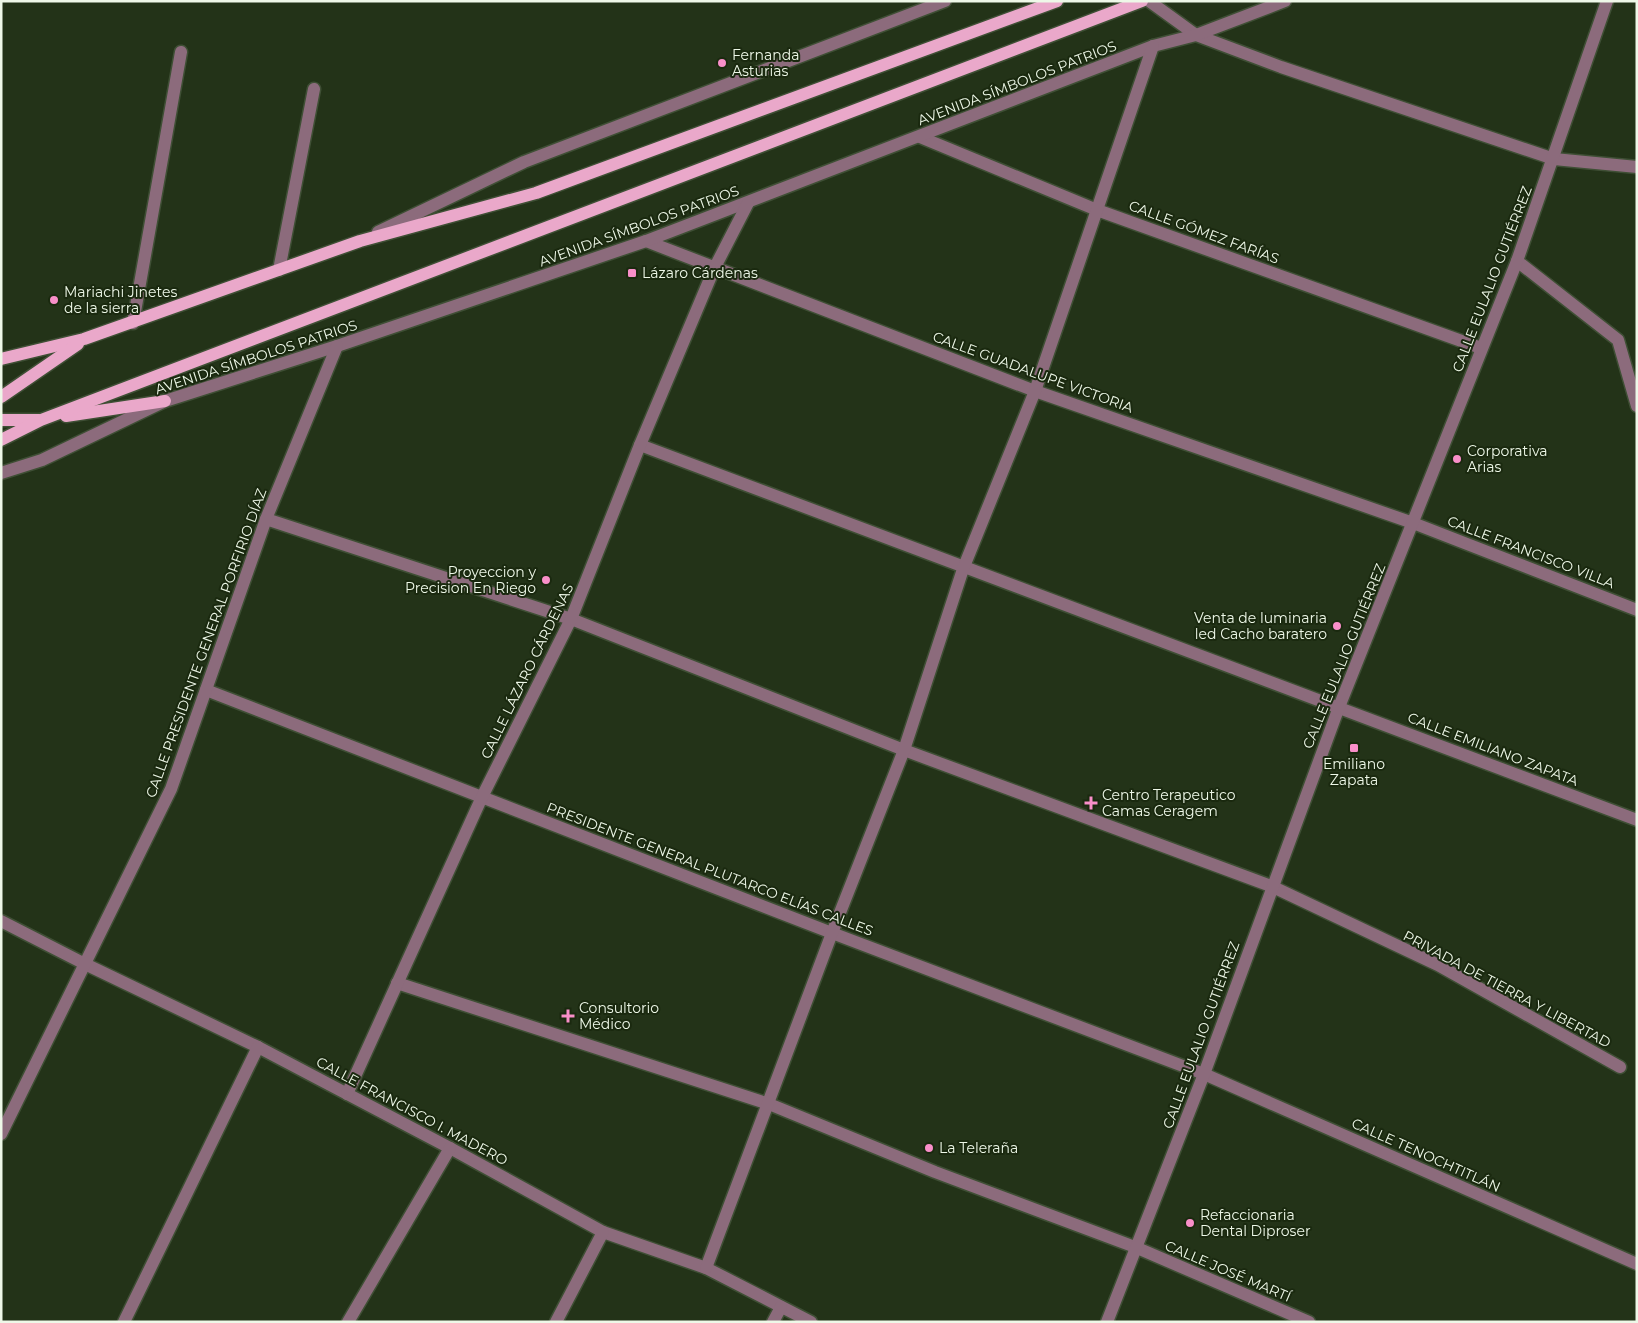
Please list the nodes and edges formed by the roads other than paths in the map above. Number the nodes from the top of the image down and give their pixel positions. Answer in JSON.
{"nodes":[{"id":1,"x":945,"y":1,"type":"edge"},
{"id":2,"x":1057,"y":1,"type":"edge"},
{"id":3,"x":1142,"y":1,"type":"edge"},
{"id":4,"x":1149,"y":1,"type":"edge"},
{"id":5,"x":1285,"y":1,"type":"edge"},
{"id":6,"x":1607,"y":1,"type":"edge"},
{"id":7,"x":1196,"y":35,"type":"junction"},
{"id":8,"x":1153,"y":46,"type":"junction"},
{"id":9,"x":181,"y":52,"type":"dead end"},
{"id":10,"x":314,"y":89,"type":"dead end"},
{"id":11,"x":920,"y":137,"type":"junction"},
{"id":12,"x":1554,"y":159,"type":"junction"},
{"id":13,"x":1637,"y":167,"type":"edge"},
{"id":14,"x":748,"y":203,"type":"junction"},
{"id":15,"x":1097,"y":210,"type":"junction"},
{"id":16,"x":360,"y":241,"type":"junction"},
{"id":17,"x":646,"y":241,"type":"junction"},
{"id":18,"x":1517,"y":260,"type":"junction"},
{"id":19,"x":714,"y":269,"type":"junction"},
{"id":20,"x":279,"y":270,"type":"junction"},
{"id":21,"x":133,"y":323,"type":"junction"},
{"id":22,"x":84,"y":340,"type":"junction"},
{"id":23,"x":337,"y":346,"type":"junction"},
{"id":24,"x":1481,"y":348,"type":"junction"},
{"id":25,"x":1,"y":359,"type":"edge"},
{"id":26,"x":1035,"y":391,"type":"junction"},
{"id":27,"x":1,"y":397,"type":"edge"},
{"id":28,"x":165,"y":401,"type":"junction"},
{"id":29,"x":1637,"y":406,"type":"edge"},
{"id":30,"x":1,"y":420,"type":"edge"},
{"id":31,"x":41,"y":420,"type":"junction"},
{"id":32,"x":1,"y":440,"type":"edge"},
{"id":33,"x":640,"y":446,"type":"junction"},
{"id":34,"x":1,"y":472,"type":"edge"},
{"id":35,"x":266,"y":518,"type":"junction"},
{"id":36,"x":1414,"y":523,"type":"junction"},
{"id":37,"x":963,"y":568,"type":"junction"},
{"id":38,"x":1637,"y":610,"type":"edge"},
{"id":39,"x":571,"y":619,"type":"junction"},
{"id":40,"x":206,"y":690,"type":"junction"},
{"id":41,"x":1339,"y":707,"type":"junction"},
{"id":42,"x":904,"y":750,"type":"junction"},
{"id":43,"x":482,"y":798,"type":"junction"},
{"id":44,"x":1637,"y":820,"type":"edge"},
{"id":45,"x":1271,"y":886,"type":"junction"},
{"id":46,"x":1,"y":921,"type":"edge"},
{"id":47,"x":832,"y":933,"type":"junction"},
{"id":48,"x":85,"y":964,"type":"junction"},
{"id":49,"x":398,"y":983,"type":"junction"},
{"id":50,"x":258,"y":1047,"type":"junction"},
{"id":51,"x":1620,"y":1067,"type":"dead end"},
{"id":52,"x":1204,"y":1074,"type":"junction"},
{"id":53,"x":347,"y":1094,"type":"junction"},
{"id":54,"x":769,"y":1104,"type":"junction"},
{"id":55,"x":1,"y":1134,"type":"edge"},
{"id":56,"x":450,"y":1148,"type":"junction"},
{"id":57,"x":604,"y":1232,"type":"junction"},
{"id":58,"x":1135,"y":1247,"type":"junction"},
{"id":59,"x":1637,"y":1264,"type":"edge"},
{"id":60,"x":706,"y":1268,"type":"junction"},
{"id":61,"x":781,"y":1307,"type":"junction"},
{"id":62,"x":124,"y":1322,"type":"edge"},
{"id":63,"x":348,"y":1322,"type":"edge"},
{"id":64,"x":556,"y":1322,"type":"edge"},
{"id":65,"x":773,"y":1322,"type":"edge"},
{"id":66,"x":811,"y":1322,"type":"edge"},
{"id":67,"x":1108,"y":1322,"type":"edge"},
{"id":68,"x":1309,"y":1322,"type":"edge"}],
"edges":[{"from":1,"to":16,"type":"street"},
{"from":2,"to":16,"type":"main road"},
{"from":3,"to":31,"type":"main road","name":"AVENIDA SÍMBOLOS PATRIOS"},
{"from":4,"to":7,"type":"street"},
{"from":5,"to":7,"type":"street","name":"AVENIDA SÍMBOLOS PATRIOS"},
{"from":6,"to":12,"type":"street","name":"CALLE EULALIO GUTIÉRREZ"},
{"from":7,"to":8,"type":"street","name":"AVENIDA SÍMBOLOS PATRIOS"},
{"from":7,"to":12,"type":"street"},
{"from":8,"to":11,"type":"street","name":"AVENIDA SÍMBOLOS PATRIOS"},
{"from":8,"to":15,"type":"street"},
{"from":9,"to":21,"type":"street"},
{"from":10,"to":20,"type":"street"},
{"from":11,"to":14,"type":"street","name":"AVENIDA SÍMBOLOS PATRIOS"},
{"from":11,"to":15,"type":"street","name":"CALLE GÓMEZ FARÍAS"},
{"from":12,"to":13,"type":"street"},
{"from":12,"to":18,"type":"street","name":"CALLE EULALIO GUTIÉRREZ"},
{"from":14,"to":17,"type":"street","name":"AVENIDA SÍMBOLOS PATRIOS"},
{"from":14,"to":19,"type":"street","name":"CALLE LÁZARO CÁRDENAS"},
{"from":15,"to":24,"type":"street","name":"CALLE GÓMEZ FARÍAS"},
{"from":15,"to":26,"type":"street"},
{"from":16,"to":20,"type":"main road"},
{"from":17,"to":19,"type":"street","name":"CALLE GUADALUPE VICTORIA"},
{"from":17,"to":23,"type":"street","name":"AVENIDA SÍMBOLOS PATRIOS"},
{"from":18,"to":24,"type":"street","name":"CALLE EULALIO GUTIÉRREZ"},
{"from":18,"to":29,"type":"street"},
{"from":19,"to":26,"type":"street","name":"CALLE GUADALUPE VICTORIA"},
{"from":19,"to":33,"type":"street","name":"CALLE LÁZARO CÁRDENAS"},
{"from":20,"to":21,"type":"main road"},
{"from":21,"to":22,"type":"main road"},
{"from":22,"to":25,"type":"main road"},
{"from":22,"to":27,"type":"main road"},
{"from":23,"to":28,"type":"street","name":"AVENIDA SÍMBOLOS PATRIOS"},
{"from":23,"to":35,"type":"street","name":"CALLE PRESIDENTE GENERAL PORFIRIO DÍAZ"},
{"from":24,"to":36,"type":"street","name":"CALLE EULALIO GUTIÉRREZ"},
{"from":26,"to":36,"type":"street","name":"CALLE GUADALUPE VICTORIA"},
{"from":26,"to":37,"type":"street"},
{"from":28,"to":31,"type":"main road"},
{"from":28,"to":34,"type":"street","name":"AVENIDA SÍMBOLOS PATRIOS"},
{"from":30,"to":31,"type":"main road"},
{"from":31,"to":32,"type":"main road"},
{"from":33,"to":37,"type":"street","name":"CALLE EMILIANO ZAPATA"},
{"from":33,"to":39,"type":"street","name":"CALLE LÁZARO CÁRDENAS"},
{"from":35,"to":39,"type":"street","name":"PRIVADA DE TIERRA Y LIBERTAD"},
{"from":35,"to":40,"type":"street","name":"CALLE PRESIDENTE GENERAL PORFIRIO DÍAZ"},
{"from":36,"to":38,"type":"street","name":"CALLE FRANCISCO VILLA"},
{"from":36,"to":41,"type":"street","name":"CALLE EULALIO GUTIÉRREZ"},
{"from":37,"to":41,"type":"street","name":"CALLE EMILIANO ZAPATA"},
{"from":37,"to":42,"type":"street"},
{"from":39,"to":42,"type":"street","name":"PRIVADA DE TIERRA Y LIBERTAD"},
{"from":39,"to":43,"type":"street","name":"CALLE LÁZARO CÁRDENAS"},
{"from":40,"to":43,"type":"street","name":"PRESIDENTE GENERAL PLUTARCO ELÍAS CALLES"},
{"from":40,"to":48,"type":"street","name":"CALLE PRESIDENTE GENERAL PORFIRIO DÍAZ"},
{"from":41,"to":44,"type":"street","name":"CALLE EMILIANO ZAPATA"},
{"from":41,"to":45,"type":"street","name":"CALLE EULALIO GUTIÉRREZ"},
{"from":42,"to":45,"type":"street","name":"PRIVADA DE TIERRA Y LIBERTAD"},
{"from":42,"to":47,"type":"street"},
{"from":43,"to":47,"type":"street","name":"PRESIDENTE GENERAL PLUTARCO ELÍAS CALLES"},
{"from":43,"to":49,"type":"street","name":"CALLE LÁZARO CÁRDENAS"},
{"from":45,"to":51,"type":"street","name":"PRIVADA DE TIERRA Y LIBERTAD"},
{"from":45,"to":52,"type":"street","name":"CALLE EULALIO GUTIÉRREZ"},
{"from":46,"to":48,"type":"street","name":"CALLE FRANCISCO I. MADERO"},
{"from":47,"to":52,"type":"street","name":"PRESIDENTE GENERAL PLUTARCO ELÍAS CALLES"},
{"from":47,"to":54,"type":"street"},
{"from":48,"to":50,"type":"street","name":"CALLE FRANCISCO I. MADERO"},
{"from":48,"to":55,"type":"street","name":"CALLE PRESIDENTE GENERAL PORFIRIO DÍAZ"},
{"from":49,"to":53,"type":"street","name":"CALLE LÁZARO CÁRDENAS"},
{"from":49,"to":54,"type":"street","name":"CALLE JOSÉ MARTÍ"},
{"from":50,"to":53,"type":"street","name":"CALLE FRANCISCO I. MADERO"},
{"from":50,"to":62,"type":"street"},
{"from":52,"to":58,"type":"street","name":"CALLE EULALIO GUTIÉRREZ"},
{"from":52,"to":59,"type":"street","name":"CALLE TENOCHTITLÁN"},
{"from":53,"to":56,"type":"street","name":"CALLE FRANCISCO I. MADERO"},
{"from":54,"to":58,"type":"street","name":"CALLE JOSÉ MARTÍ"},
{"from":54,"to":60,"type":"street"},
{"from":56,"to":57,"type":"street","name":"CALLE FRANCISCO I. MADERO"},
{"from":56,"to":63,"type":"street"},
{"from":57,"to":60,"type":"street","name":"CALLE FRANCISCO I. MADERO"},
{"from":57,"to":64,"type":"street"},
{"from":58,"to":67,"type":"street","name":"CALLE EULALIO GUTIÉRREZ"},
{"from":58,"to":68,"type":"street","name":"CALLE JOSÉ MARTÍ"},
{"from":60,"to":61,"type":"street","name":"CALLE FRANCISCO I. MADERO"},
{"from":61,"to":65,"type":"street"},
{"from":61,"to":66,"type":"street","name":"CALLE FRANCISCO I. MADERO"}]}
